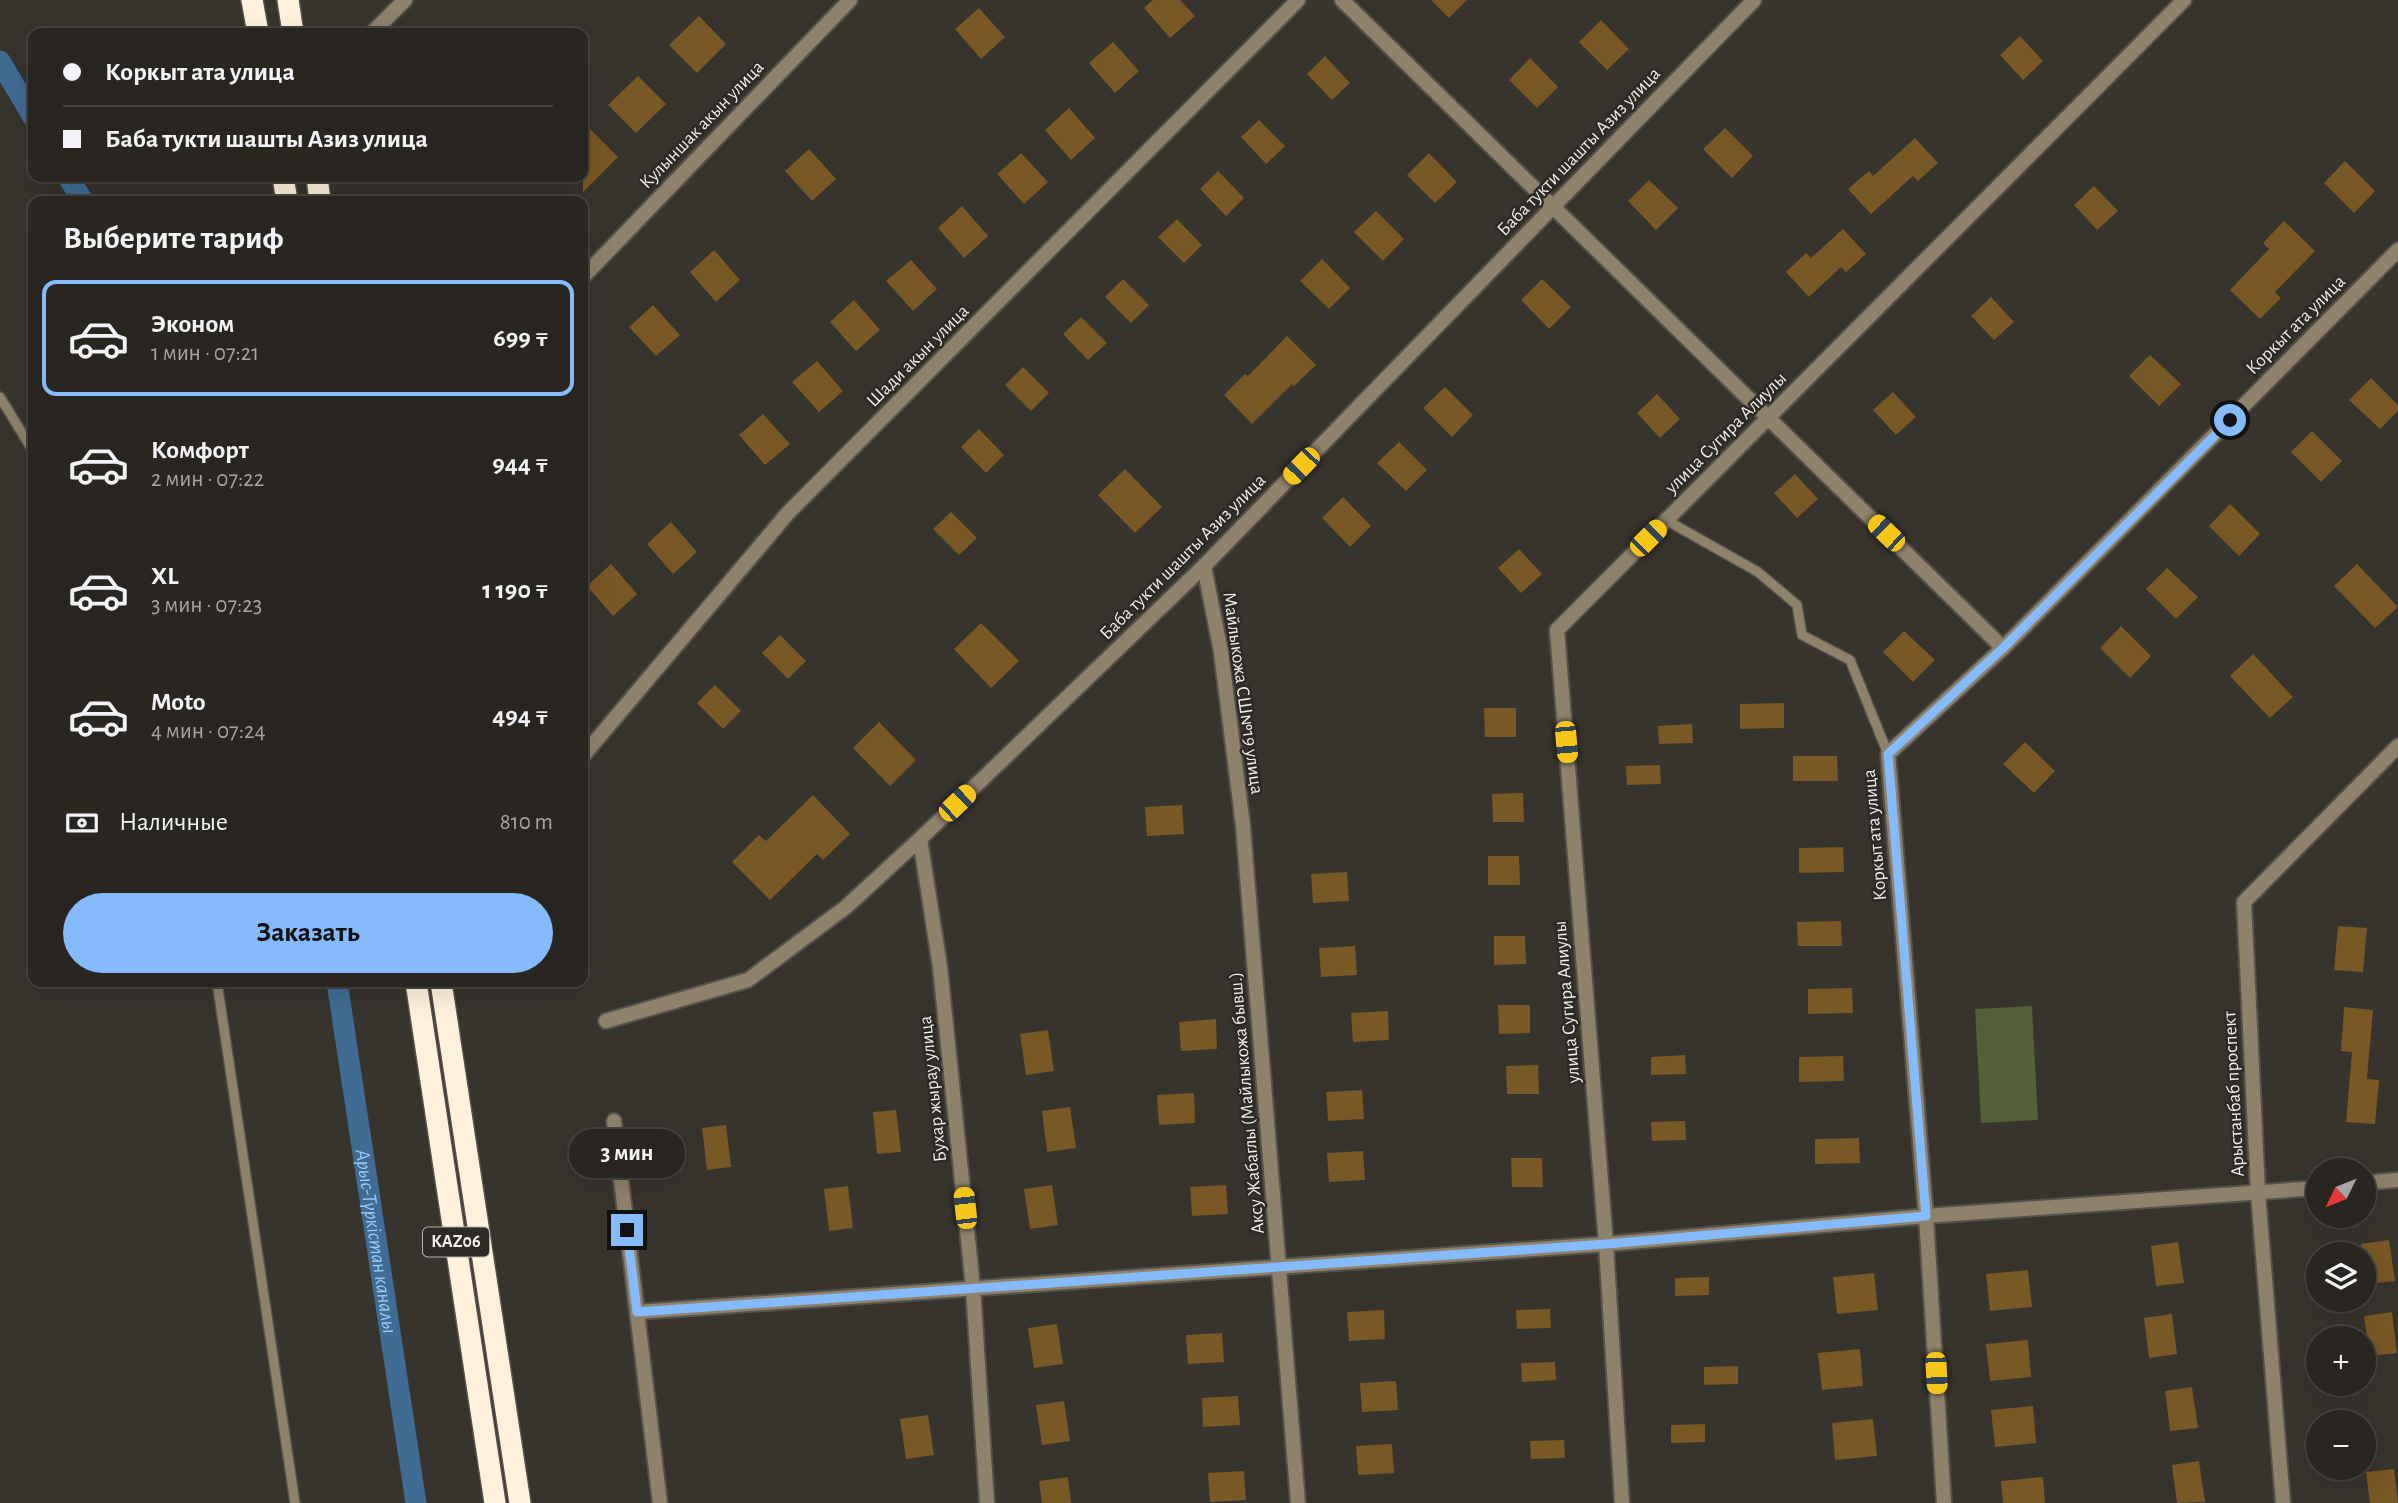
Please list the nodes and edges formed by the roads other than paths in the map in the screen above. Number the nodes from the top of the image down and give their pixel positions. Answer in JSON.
{"nodes":[{"id":1,"x":252,"y":0,"type":"edge"},
{"id":2,"x":288,"y":0,"type":"edge"},
{"id":3,"x":405,"y":0,"type":"edge"},
{"id":4,"x":850,"y":0,"type":"edge"},
{"id":5,"x":1298,"y":0,"type":"edge"},
{"id":6,"x":1342,"y":0,"type":"edge"},
{"id":7,"x":1754,"y":0,"type":"edge"},
{"id":8,"x":2184,"y":0,"type":"edge"},
{"id":9,"x":257,"y":28,"type":"edge"},
{"id":10,"x":292,"y":28,"type":"edge"},
{"id":11,"x":377,"y":28,"type":"edge"},
{"id":12,"x":1553,"y":207,"type":"junction"},
{"id":13,"x":2398,"y":250,"type":"edge"},
{"id":14,"x":588,"y":273,"type":"edge"},
{"id":15,"x":0,"y":397,"type":"edge"},
{"id":16,"x":1768,"y":418,"type":"junction"},
{"id":17,"x":28,"y":443,"type":"edge"},
{"id":18,"x":1666,"y":520,"type":"junction"},
{"id":19,"x":1204,"y":566,"type":"junction"},
{"id":20,"x":2003,"y":648,"type":"junction"},
{"id":21,"x":2398,"y":746,"type":"edge"},
{"id":22,"x":588,"y":750,"type":"edge"},
{"id":23,"x":1888,"y":754,"type":"junction"},
{"id":24,"x":1242,"y":826,"type":"joint"},
{"id":25,"x":919,"y":839,"type":"junction"},
{"id":26,"x":218,"y":987,"type":"edge"},
{"id":27,"x":417,"y":987,"type":"edge"},
{"id":28,"x":442,"y":987,"type":"edge"},
{"id":29,"x":606,"y":1021,"type":"dead end"},
{"id":30,"x":614,"y":1121,"type":"dead end"},
{"id":31,"x":2398,"y":1180,"type":"edge"},
{"id":32,"x":2376,"y":1182,"type":"edge"},
{"id":33,"x":2306,"y":1189,"type":"edge"},
{"id":34,"x":2258,"y":1193,"type":"junction"},
{"id":35,"x":1926,"y":1216,"type":"junction"},
{"id":36,"x":1606,"y":1244,"type":"junction"},
{"id":37,"x":1280,"y":1266,"type":"junction"},
{"id":38,"x":973,"y":1288,"type":"junction"},
{"id":39,"x":637,"y":1312,"type":"junction"},
{"id":40,"x":295,"y":1503,"type":"edge"},
{"id":41,"x":495,"y":1503,"type":"edge"},
{"id":42,"x":520,"y":1503,"type":"edge"},
{"id":43,"x":660,"y":1503,"type":"edge"},
{"id":44,"x":987,"y":1503,"type":"edge"},
{"id":45,"x":1298,"y":1503,"type":"edge"},
{"id":46,"x":1622,"y":1503,"type":"edge"},
{"id":47,"x":1944,"y":1503,"type":"edge"},
{"id":48,"x":2283,"y":1503,"type":"edge"}],
"edges":[{"from":1,"to":9,"type":"highway"},
{"from":2,"to":10,"type":"highway"},
{"from":3,"to":11,"type":"street"},
{"from":4,"to":14,"type":"street","name":"Кулыншак акын улица"},
{"from":5,"to":22,"type":"street","name":"Шади акын улица"},
{"from":6,"to":12,"type":"street"},
{"from":7,"to":12,"type":"street","name":"Баба тукти шашты Азиз улица"},
{"from":8,"to":16,"type":"street","name":"улица Сугира Алиулы"},
{"from":12,"to":16,"type":"street"},
{"from":12,"to":19,"type":"street","name":"Баба тукти шашты Азиз улица"},
{"from":13,"to":20,"type":"street","name":"Коркыт ата улица"},
{"from":15,"to":17,"type":"lane"},
{"from":16,"to":18,"type":"street","name":"улица Сугира Алиулы"},
{"from":16,"to":20,"type":"street"},
{"from":18,"to":23,"type":"lane"},
{"from":18,"to":36,"type":"street","name":"улица Сугира Алиулы"},
{"from":19,"to":24,"type":"street","name":"Майлыкожа СШ№19 улица"},
{"from":19,"to":25,"type":"street","name":"Баба тукти шашты Азиз улица"},
{"from":20,"to":23,"type":"street","name":"Коркыт ата улица"},
{"from":21,"to":34,"type":"street","name":"Арыстанбаб проспект"},
{"from":23,"to":35,"type":"street","name":"Коркыт ата улица"},
{"from":24,"to":37,"type":"street","name":"Аксу Жабаглы (Майлыкожа бывш.)"},
{"from":25,"to":29,"type":"street","name":"Баба тукти шашты Азиз улица"},
{"from":25,"to":38,"type":"street","name":"Бухар жырау улица"},
{"from":26,"to":40,"type":"lane"},
{"from":27,"to":41,"type":"highway","number":"KАZ06"},
{"from":28,"to":42,"type":"highway","number":"KАZ06"},
{"from":30,"to":39,"type":"street"},
{"from":31,"to":32,"type":"street"},
{"from":33,"to":34,"type":"street"},
{"from":34,"to":35,"type":"street"},
{"from":34,"to":48,"type":"street","name":"Арыстанбаб проспект"},
{"from":35,"to":36,"type":"street"},
{"from":35,"to":47,"type":"street","name":"Коркыт ата улица"},
{"from":36,"to":37,"type":"street"},
{"from":36,"to":46,"type":"street","name":"улица Сугира Алиулы"},
{"from":37,"to":38,"type":"street"},
{"from":37,"to":45,"type":"street","name":"Аксу Жабаглы (Майлыкожа бывш.)"},
{"from":38,"to":39,"type":"street"},
{"from":38,"to":44,"type":"street","name":"Бухар жырау улица"},
{"from":39,"to":43,"type":"street"}]}
